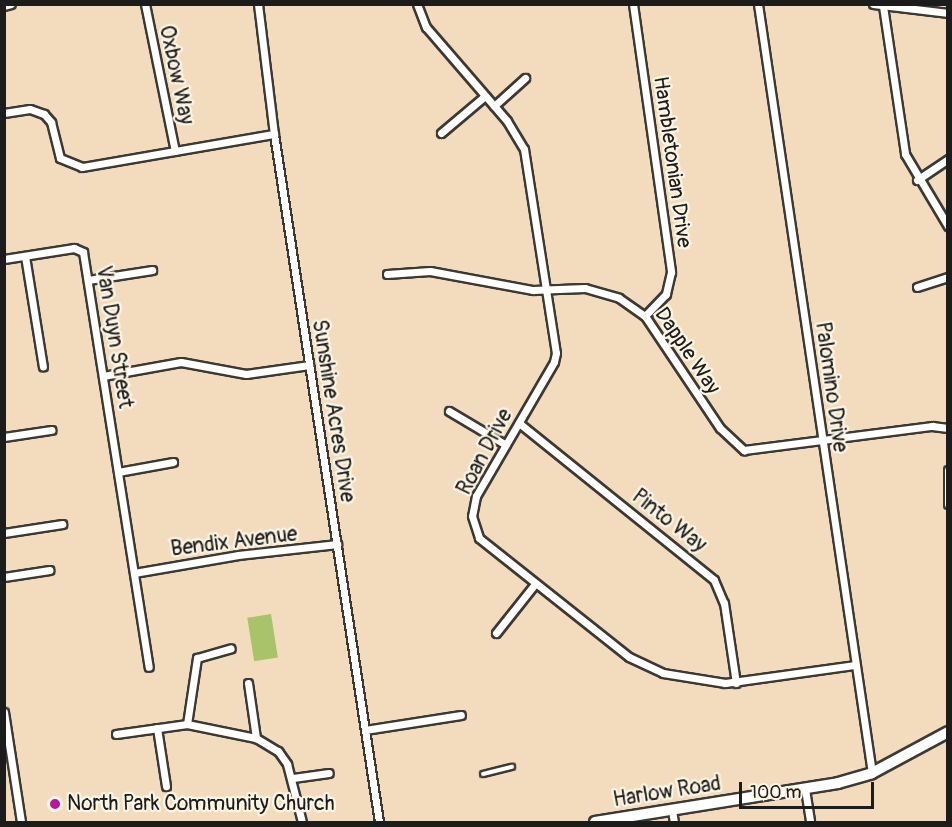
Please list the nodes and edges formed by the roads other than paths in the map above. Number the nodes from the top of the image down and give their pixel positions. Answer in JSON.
{"nodes":[{"id":1,"x":11,"y":4,"type":"edge"},
{"id":2,"x":145,"y":4,"type":"edge"},
{"id":3,"x":258,"y":4,"type":"edge"},
{"id":4,"x":417,"y":4,"type":"edge"},
{"id":5,"x":633,"y":4,"type":"edge"},
{"id":6,"x":758,"y":4,"type":"edge"},
{"id":7,"x":873,"y":4,"type":"edge"},
{"id":8,"x":4,"y":6,"type":"edge"},
{"id":9,"x":883,"y":6,"type":"edge"},
{"id":10,"x":948,"y":13,"type":"edge"},
{"id":11,"x":525,"y":78,"type":"dead end"},
{"id":12,"x":485,"y":96,"type":"junction"},
{"id":13,"x":494,"y":106,"type":"junction"},
{"id":14,"x":4,"y":113,"type":"edge"},
{"id":15,"x":441,"y":133,"type":"dead end"},
{"id":16,"x":274,"y":134,"type":"junction"},
{"id":17,"x":175,"y":151,"type":"junction"},
{"id":18,"x":948,"y":159,"type":"edge"},
{"id":19,"x":917,"y":180,"type":"junction"},
{"id":20,"x":948,"y":226,"type":"edge"},
{"id":21,"x":25,"y":256,"type":"junction"},
{"id":22,"x":4,"y":260,"type":"edge"},
{"id":23,"x":152,"y":270,"type":"dead end"},
{"id":24,"x":387,"y":274,"type":"dead end"},
{"id":25,"x":948,"y":277,"type":"edge"},
{"id":26,"x":88,"y":280,"type":"junction"},
{"id":27,"x":917,"y":287,"type":"dead end"},
{"id":28,"x":546,"y":290,"type":"junction"},
{"id":29,"x":645,"y":316,"type":"junction"},
{"id":30,"x":309,"y":365,"type":"junction"},
{"id":31,"x":43,"y":367,"type":"dead end"},
{"id":32,"x":103,"y":376,"type":"junction"},
{"id":33,"x":449,"y":411,"type":"dead end"},
{"id":34,"x":519,"y":423,"type":"junction"},
{"id":35,"x":948,"y":428,"type":"edge"},
{"id":36,"x":51,"y":430,"type":"dead end"},
{"id":37,"x":4,"y":436,"type":"edge"},
{"id":38,"x":822,"y":441,"type":"junction"},
{"id":39,"x":506,"y":445,"type":"junction"},
{"id":40,"x":173,"y":462,"type":"dead end"},
{"id":41,"x":948,"y":470,"type":"edge"},
{"id":42,"x":118,"y":472,"type":"junction"},
{"id":43,"x":948,"y":504,"type":"edge"},
{"id":44,"x":62,"y":525,"type":"dead end"},
{"id":45,"x":4,"y":533,"type":"edge"},
{"id":46,"x":337,"y":544,"type":"junction"},
{"id":47,"x":49,"y":570,"type":"dead end"},
{"id":48,"x":135,"y":573,"type":"junction"},
{"id":49,"x":4,"y":577,"type":"edge"},
{"id":50,"x":535,"y":584,"type":"junction"},
{"id":51,"x":496,"y":633,"type":"dead end"},
{"id":52,"x":231,"y":648,"type":"dead end"},
{"id":53,"x":854,"y":665,"type":"junction"},
{"id":54,"x":149,"y":667,"type":"dead end"},
{"id":55,"x":248,"y":683,"type":"dead end"},
{"id":56,"x":736,"y":683,"type":"junction"},
{"id":57,"x":4,"y":712,"type":"edge"},
{"id":58,"x":461,"y":715,"type":"dead end"},
{"id":59,"x":187,"y":724,"type":"junction"},
{"id":60,"x":157,"y":728,"type":"junction"},
{"id":61,"x":365,"y":730,"type":"junction"},
{"id":62,"x":948,"y":732,"type":"edge"},
{"id":63,"x":116,"y":734,"type":"dead end"},
{"id":64,"x":256,"y":738,"type":"junction"},
{"id":65,"x":512,"y":767,"type":"dead end"},
{"id":66,"x":329,"y":773,"type":"dead end"},
{"id":67,"x":872,"y":773,"type":"junction"},
{"id":68,"x":483,"y":774,"type":"dead end"},
{"id":69,"x":293,"y":778,"type":"junction"},
{"id":70,"x":166,"y":786,"type":"dead end"},
{"id":71,"x":805,"y":789,"type":"junction"},
{"id":72,"x":672,"y":810,"type":"junction"},
{"id":73,"x":21,"y":822,"type":"edge"},
{"id":74,"x":302,"y":822,"type":"edge"},
{"id":75,"x":380,"y":822,"type":"edge"},
{"id":76,"x":595,"y":822,"type":"edge"},
{"id":77,"x":674,"y":822,"type":"edge"},
{"id":78,"x":810,"y":822,"type":"edge"}],
"edges":[{"from":1,"to":8,"type":"street"},
{"from":2,"to":17,"type":"street","name":"Oxbow Way"},
{"from":3,"to":16,"type":"street","name":"Sunshine Acres Drive"},
{"from":4,"to":12,"type":"street","name":"Roan Drive"},
{"from":5,"to":29,"type":"street","name":"Hambletonian Drive"},
{"from":6,"to":38,"type":"street","name":"Palomino Drive"},
{"from":7,"to":9,"type":"street"},
{"from":9,"to":10,"type":"street"},
{"from":9,"to":19,"type":"street"},
{"from":11,"to":13,"type":"street"},
{"from":12,"to":13,"type":"street","name":"Roan Drive"},
{"from":12,"to":15,"type":"street"},
{"from":13,"to":28,"type":"street","name":"Roan Drive"},
{"from":14,"to":17,"type":"street"},
{"from":16,"to":17,"type":"street"},
{"from":16,"to":30,"type":"street","name":"Sunshine Acres Drive"},
{"from":18,"to":19,"type":"street"},
{"from":19,"to":20,"type":"street"},
{"from":21,"to":22,"type":"street","name":"Van Duyn Street"},
{"from":21,"to":26,"type":"street","name":"Van Duyn Street"},
{"from":21,"to":31,"type":"street"},
{"from":23,"to":26,"type":"street"},
{"from":24,"to":28,"type":"street","name":"Dapple Way"},
{"from":25,"to":27,"type":"street"},
{"from":26,"to":32,"type":"street","name":"Van Duyn Street"},
{"from":28,"to":29,"type":"street","name":"Dapple Way"},
{"from":28,"to":34,"type":"street","name":"Roan Drive"},
{"from":29,"to":38,"type":"street","name":"Dapple Way"},
{"from":30,"to":32,"type":"street"},
{"from":30,"to":46,"type":"street","name":"Sunshine Acres Drive"},
{"from":32,"to":42,"type":"street","name":"Van Duyn Street"},
{"from":33,"to":39,"type":"street"},
{"from":34,"to":39,"type":"street","name":"Roan Drive"},
{"from":34,"to":56,"type":"street","name":"Pinto Way"},
{"from":35,"to":38,"type":"street","name":"Dapple Way"},
{"from":36,"to":37,"type":"street"},
{"from":38,"to":53,"type":"street","name":"Palomino Drive"},
{"from":39,"to":50,"type":"street","name":"Roan Drive"},
{"from":40,"to":42,"type":"street"},
{"from":41,"to":43,"type":"street"},
{"from":42,"to":48,"type":"street","name":"Van Duyn Street"},
{"from":44,"to":45,"type":"street"},
{"from":46,"to":48,"type":"street","name":"Bendix Avenue"},
{"from":46,"to":61,"type":"street","name":"Sunshine Acres Drive"},
{"from":47,"to":49,"type":"street"},
{"from":48,"to":54,"type":"street","name":"Van Duyn Street"},
{"from":50,"to":51,"type":"street"},
{"from":50,"to":56,"type":"street","name":"Roan Drive"},
{"from":52,"to":59,"type":"street"},
{"from":53,"to":56,"type":"street","name":"Roan Drive"},
{"from":53,"to":67,"type":"street","name":"Palomino Drive"},
{"from":55,"to":64,"type":"street"},
{"from":57,"to":73,"type":"street"},
{"from":58,"to":61,"type":"street"},
{"from":59,"to":60,"type":"street"},
{"from":59,"to":64,"type":"street"},
{"from":60,"to":63,"type":"street"},
{"from":60,"to":70,"type":"street"},
{"from":61,"to":75,"type":"street","name":"Sunshine Acres Drive"},
{"from":62,"to":67,"type":"main road","name":"Harlow Road"},
{"from":64,"to":69,"type":"street"},
{"from":65,"to":68,"type":"lane"},
{"from":66,"to":69,"type":"street"},
{"from":67,"to":71,"type":"main road","name":"Harlow Road"},
{"from":69,"to":74,"type":"street"},
{"from":71,"to":72,"type":"main road","name":"Harlow Road"},
{"from":71,"to":78,"type":"street"},
{"from":72,"to":76,"type":"main road","name":"Harlow Road"},
{"from":72,"to":77,"type":"street"}]}
